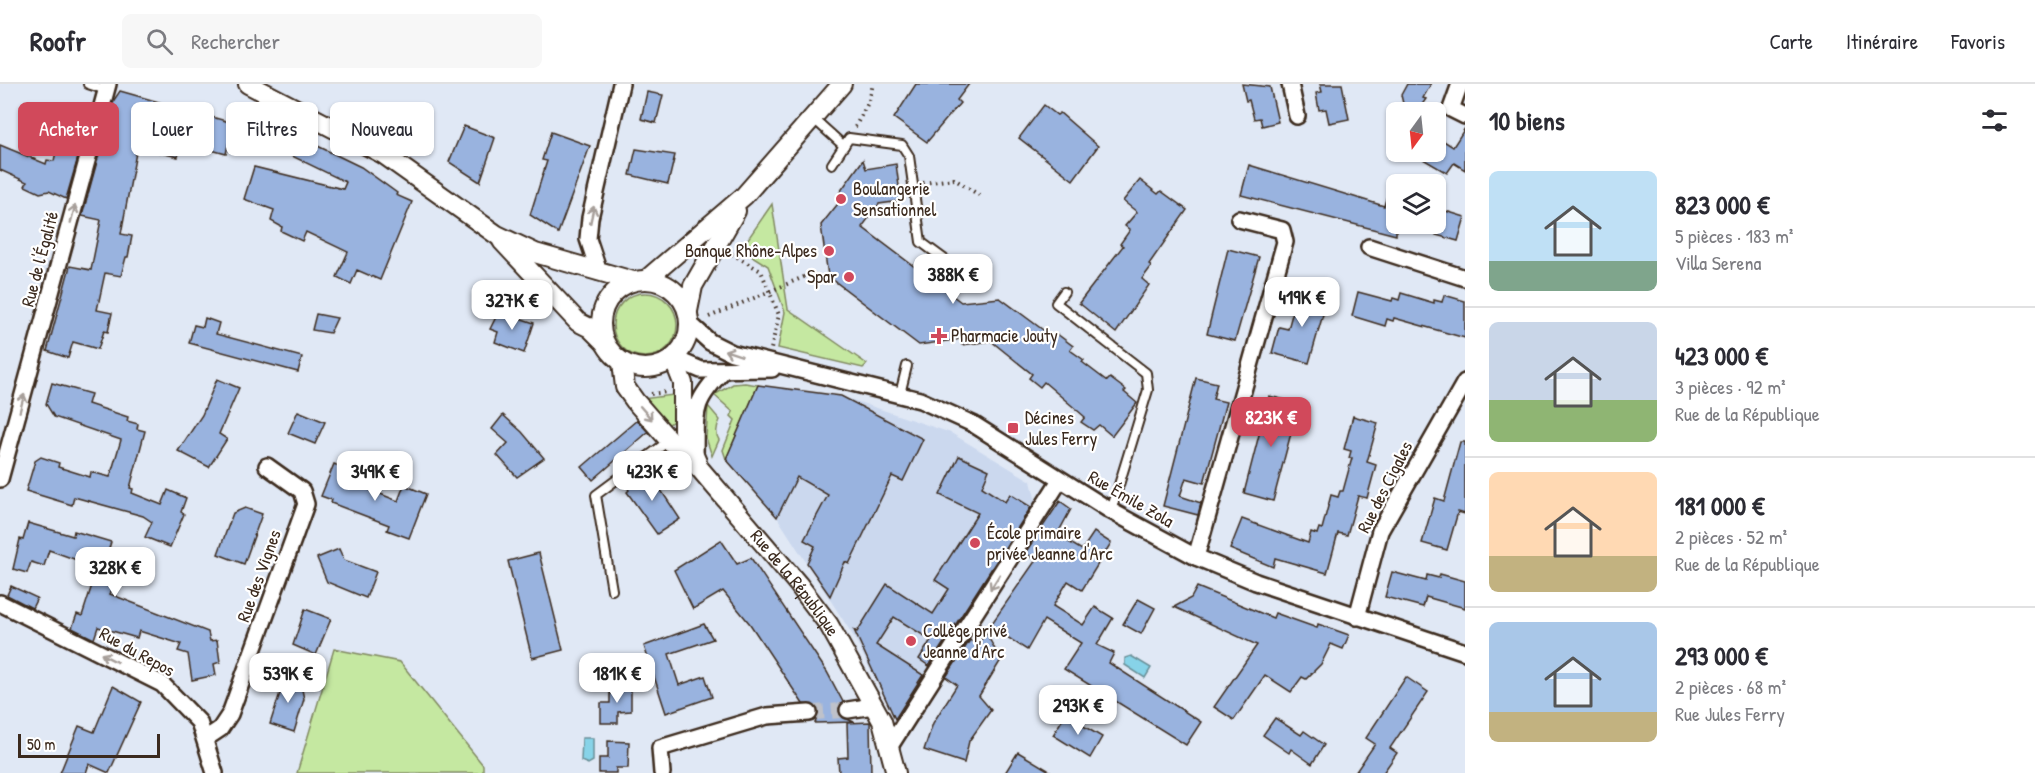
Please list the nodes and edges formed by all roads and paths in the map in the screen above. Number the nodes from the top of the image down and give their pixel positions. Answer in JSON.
{"nodes":[{"id":1,"x":88,"y":84,"type":"edge"},
{"id":2,"x":248,"y":84,"type":"edge"},
{"id":3,"x":621,"y":84,"type":"edge"},
{"id":4,"x":842,"y":84,"type":"edge"},
{"id":5,"x":873,"y":84,"type":"edge"},
{"id":6,"x":1290,"y":84,"type":"edge"},
{"id":7,"x":1460,"y":84,"type":"edge"},
{"id":8,"x":107,"y":87,"type":"edge"},
{"id":9,"x":1298,"y":116,"type":"dead end"},
{"id":10,"x":1465,"y":116,"type":"edge"},
{"id":11,"x":813,"y":118,"type":"junction"},
{"id":12,"x":849,"y":138,"type":"junction"},
{"id":13,"x":844,"y":146,"type":"junction"},
{"id":14,"x":832,"y":164,"type":"dead end"},
{"id":15,"x":914,"y":184,"type":"junction"},
{"id":16,"x":979,"y":195,"type":"dead end"},
{"id":17,"x":744,"y":196,"type":"junction"},
{"id":18,"x":1239,"y":219,"type":"dead end"},
{"id":19,"x":497,"y":235,"type":"junction"},
{"id":20,"x":1368,"y":247,"type":"dead end"},
{"id":21,"x":732,"y":254,"type":"dead end"},
{"id":22,"x":959,"y":270,"type":"dead end"},
{"id":23,"x":599,"y":272,"type":"junction"},
{"id":24,"x":807,"y":276,"type":"dead end"},
{"id":25,"x":1465,"y":278,"type":"edge"},
{"id":26,"x":640,"y":280,"type":"junction"},
{"id":27,"x":770,"y":292,"type":"junction"},
{"id":28,"x":1064,"y":292,"type":"dead end"},
{"id":29,"x":688,"y":317,"type":"junction"},
{"id":30,"x":709,"y":317,"type":"dead end"},
{"id":31,"x":604,"y":342,"type":"junction"},
{"id":32,"x":771,"y":351,"type":"dead end"},
{"id":33,"x":673,"y":358,"type":"junction"},
{"id":34,"x":622,"y":362,"type":"junction"},
{"id":35,"x":907,"y":366,"type":"dead end"},
{"id":36,"x":785,"y":368,"type":"junction"},
{"id":37,"x":723,"y":371,"type":"junction"},
{"id":38,"x":1465,"y":382,"type":"edge"},
{"id":39,"x":674,"y":392,"type":"dead end"},
{"id":40,"x":646,"y":394,"type":"dead end"},
{"id":41,"x":900,"y":394,"type":"junction"},
{"id":42,"x":676,"y":435,"type":"junction"},
{"id":43,"x":698,"y":464,"type":"junction"},
{"id":44,"x":267,"y":466,"type":"dead end"},
{"id":45,"x":0,"y":479,"type":"edge"},
{"id":46,"x":1060,"y":480,"type":"junction"},
{"id":47,"x":1111,"y":512,"type":"junction"},
{"id":48,"x":1196,"y":557,"type":"junction"},
{"id":49,"x":612,"y":590,"type":"dead end"},
{"id":50,"x":0,"y":603,"type":"edge"},
{"id":51,"x":1357,"y":617,"type":"junction"},
{"id":52,"x":1465,"y":652,"type":"edge"},
{"id":53,"x":873,"y":706,"type":"junction"},
{"id":54,"x":848,"y":710,"type":"tunnel mouth"},
{"id":55,"x":809,"y":713,"type":"tunnel mouth"},
{"id":56,"x":205,"y":739,"type":"junction"},
{"id":57,"x":890,"y":746,"type":"junction"},
{"id":58,"x":215,"y":773,"type":"edge"},
{"id":59,"x":662,"y":773,"type":"edge"},
{"id":60,"x":896,"y":773,"type":"edge"}],
"edges":[{"from":1,"to":8,"type":"lane"},
{"from":2,"to":19,"type":"street"},
{"from":23,"to":3,"type":"street","one_way":true},
{"from":4,"to":11,"type":"street"},
{"from":5,"to":12,"type":"path"},
{"from":6,"to":9,"type":"street"},
{"from":7,"to":10,"type":"street"},
{"from":45,"to":8,"type":"street","name":"Rue de l'Égalité","one_way":true},
{"from":11,"to":13,"type":"lane"},
{"from":11,"to":17,"type":"street"},
{"from":12,"to":13,"type":"lane"},
{"from":12,"to":15,"type":"lane"},
{"from":13,"to":14,"type":"lane"},
{"from":15,"to":16,"type":"path"},
{"from":15,"to":22,"type":"lane"},
{"from":17,"to":26,"type":"street"},
{"from":17,"to":29,"type":"street"},
{"from":18,"to":48,"type":"street"},
{"from":19,"to":23,"type":"street"},
{"from":19,"to":31,"type":"street"},
{"from":20,"to":25,"type":"street"},
{"from":21,"to":27,"type":"path"},
{"from":23,"to":26,"type":"street"},
{"from":24,"to":27,"type":"path"},
{"from":26,"to":29,"type":"street"},
{"from":26,"to":31,"type":"street"},
{"from":27,"to":30,"type":"path"},
{"from":27,"to":32,"type":"path"},
{"from":28,"to":47,"type":"lane"},
{"from":29,"to":33,"type":"street"},
{"from":36,"to":29,"type":"street","name":"Rue Émile Zola","one_way":true},
{"from":31,"to":34,"type":"street"},
{"from":33,"to":34,"type":"street"},
{"from":33,"to":37,"type":"street","name":"Rue Émile Zola"},
{"from":33,"to":42,"type":"street"},
{"from":34,"to":42,"type":"street","name":"Rue de la République","one_way":true},
{"from":35,"to":41,"type":"lane"},
{"from":36,"to":37,"type":"street","name":"Rue Émile Zola"},
{"from":36,"to":41,"type":"street","name":"Rue Émile Zola"},
{"from":37,"to":43,"type":"street"},
{"from":38,"to":51,"type":"street","name":"Rue des Cigales"},
{"from":39,"to":40,"type":"path"},
{"from":41,"to":46,"type":"street","name":"Rue Émile Zola"},
{"from":42,"to":43,"type":"street","name":"Rue de la République"},
{"from":42,"to":49,"type":"lane"},
{"from":43,"to":53,"type":"street","name":"Rue de la République"},
{"from":44,"to":56,"type":"street","name":"Rue des Vignes"},
{"from":46,"to":47,"type":"street","name":"Rue Émile Zola"},
{"from":46,"to":57,"type":"street","one_way":true},
{"from":47,"to":48,"type":"street","name":"Rue Émile Zola"},
{"from":48,"to":51,"type":"street","name":"Rue Émile Zola"},
{"from":56,"to":50,"type":"street","name":"Rue du Repos","one_way":true},
{"from":51,"to":52,"type":"street","name":"Rue Émile Zola"},
{"from":53,"to":54,"type":"street"},
{"from":53,"to":57,"type":"street","name":"Rue de la République"},
{"from":55,"to":59,"type":"street"},
{"from":56,"to":58,"type":"street","name":"Rue du Repos"},
{"from":57,"to":60,"type":"street","name":"Rue de la République"}]}
